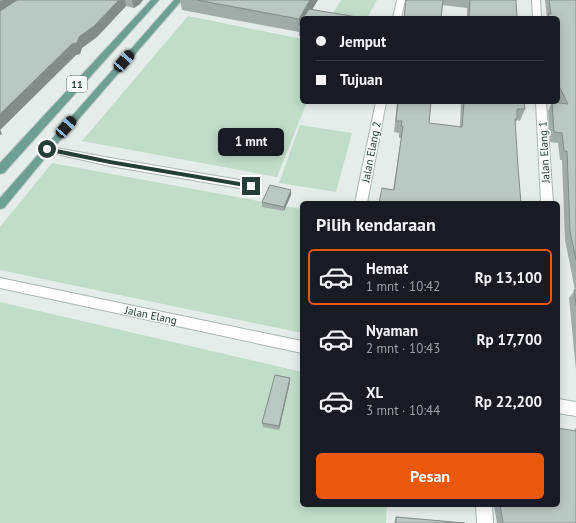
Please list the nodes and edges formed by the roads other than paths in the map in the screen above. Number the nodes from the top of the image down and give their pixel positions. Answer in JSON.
{"nodes":[{"id":1,"x":155,"y":0,"type":"edge"},
{"id":2,"x":178,"y":0,"type":"edge"},
{"id":3,"x":401,"y":0,"type":"edge"},
{"id":4,"x":536,"y":0,"type":"edge"},
{"id":5,"x":397,"y":16,"type":"edge"},
{"id":6,"x":537,"y":16,"type":"edge"},
{"id":7,"x":381,"y":104,"type":"edge"},
{"id":8,"x":541,"y":104,"type":"edge"},
{"id":9,"x":47,"y":149,"type":"junction"},
{"id":10,"x":0,"y":170,"type":"edge"},
{"id":11,"x":251,"y":186,"type":"dead end"},
{"id":12,"x":361,"y":201,"type":"edge"},
{"id":13,"x":547,"y":201,"type":"edge"},
{"id":14,"x":0,"y":205,"type":"edge"},
{"id":15,"x":0,"y":283,"type":"edge"},
{"id":16,"x":300,"y":347,"type":"edge"},
{"id":17,"x":560,"y":406,"type":"edge"},
{"id":18,"x":576,"y":409,"type":"edge"},
{"id":19,"x":484,"y":507,"type":"edge"},
{"id":20,"x":485,"y":523,"type":"edge"}],
"edges":[{"from":1,"to":10,"type":"main road","number":"11"},
{"from":2,"to":9,"type":"main road","number":"11"},
{"from":3,"to":5,"type":"street"},
{"from":4,"to":6,"type":"street"},
{"from":7,"to":12,"type":"street","name":"Jalan Elang 2"},
{"from":8,"to":13,"type":"street","name":"Jalan Elang 1"},
{"from":9,"to":11,"type":"street"},
{"from":9,"to":14,"type":"main road","number":"11"},
{"from":15,"to":16,"type":"street","name":"Jalan Elang"},
{"from":17,"to":18,"type":"street"},
{"from":19,"to":20,"type":"street"}]}
